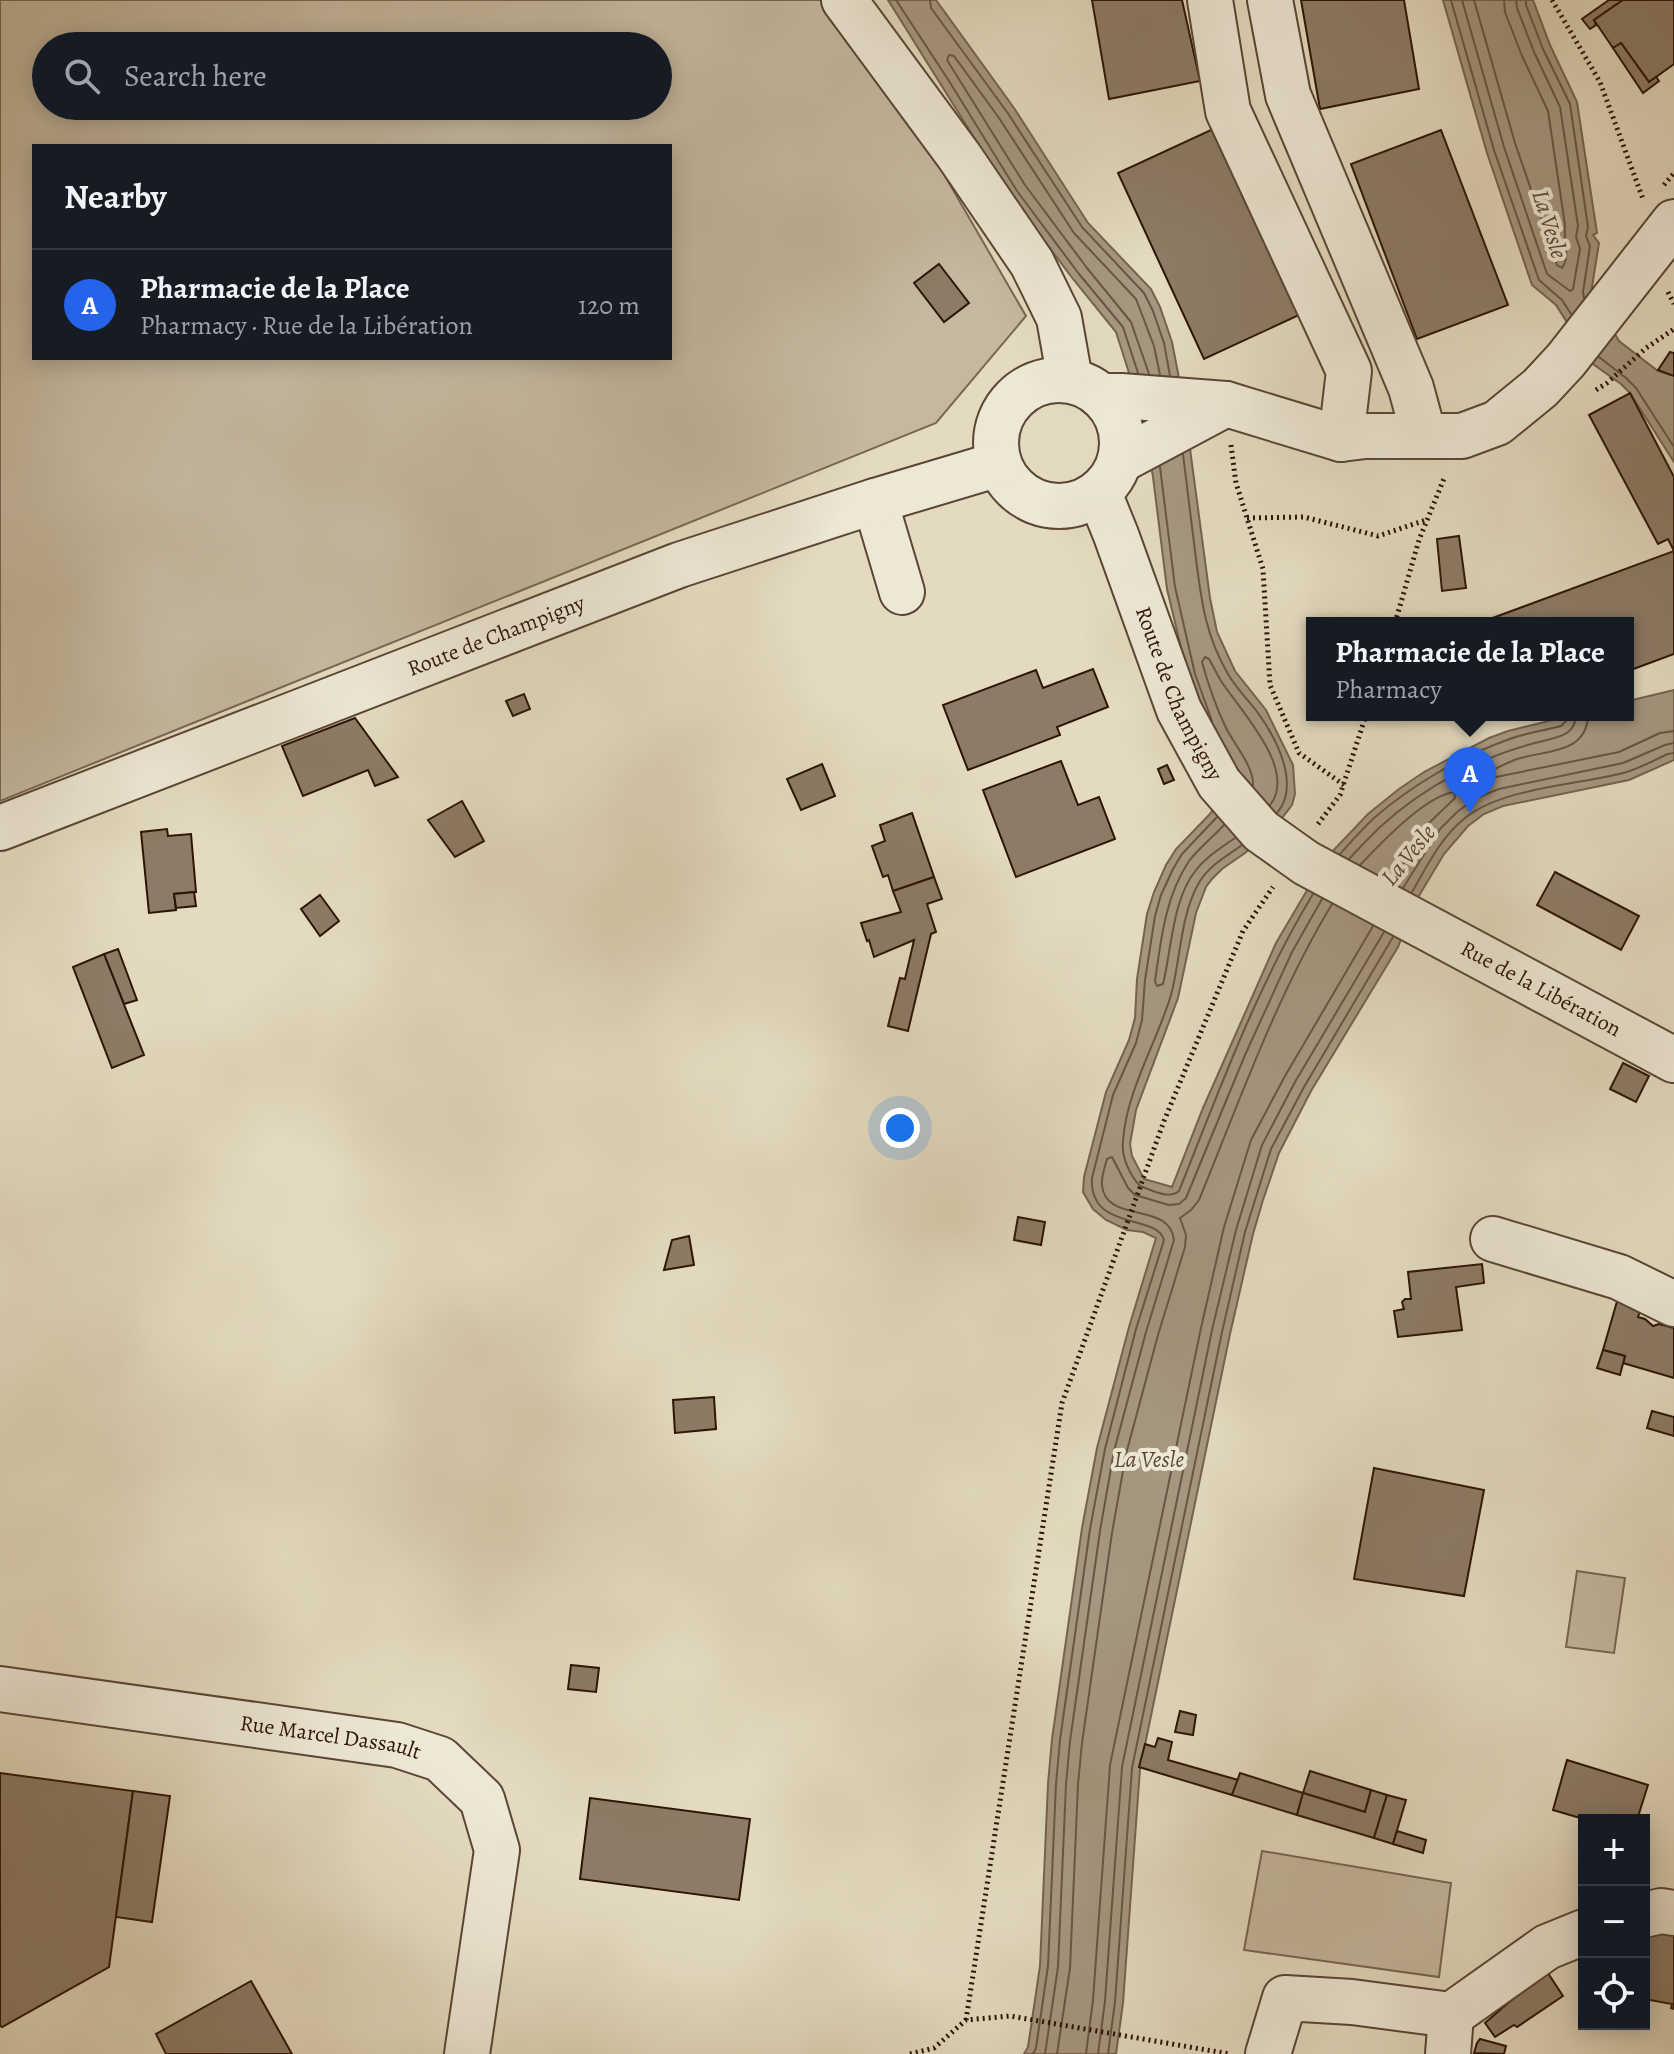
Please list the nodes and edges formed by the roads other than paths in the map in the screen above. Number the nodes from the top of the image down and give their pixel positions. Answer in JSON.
{"nodes":[{"id":1,"x":844,"y":0,"type":"edge"},
{"id":2,"x":1210,"y":0,"type":"edge"},
{"id":3,"x":1270,"y":0,"type":"edge"},
{"id":4,"x":1660,"y":215,"type":"edge"},
{"id":5,"x":1098,"y":391,"type":"junction"},
{"id":6,"x":1226,"y":404,"type":"junction"},
{"id":7,"x":1443,"y":436,"type":"junction"},
{"id":8,"x":1341,"y":439,"type":"junction"},
{"id":9,"x":999,"y":464,"type":"junction"},
{"id":10,"x":1121,"y":466,"type":"junction"},
{"id":11,"x":875,"y":501,"type":"junction"},
{"id":12,"x":902,"y":592,"type":"dead end"},
{"id":13,"x":0,"y":828,"type":"edge"},
{"id":14,"x":1288,"y":850,"type":"joint"},
{"id":15,"x":1674,"y":1060,"type":"edge"},
{"id":16,"x":1493,"y":1239,"type":"dead end"},
{"id":17,"x":1674,"y":1304,"type":"edge"},
{"id":18,"x":0,"y":1689,"type":"edge"},
{"id":19,"x":1674,"y":1913,"type":"edge"},
{"id":20,"x":1650,"y":1914,"type":"edge"},
{"id":21,"x":1578,"y":1934,"type":"edge"},
{"id":22,"x":1449,"y":2035,"type":"edge"},
{"id":23,"x":467,"y":2054,"type":"edge"},
{"id":24,"x":1268,"y":2054,"type":"edge"}],
"edges":[{"from":1,"to":5,"type":"street"},
{"from":2,"to":8,"type":"street"},
{"from":3,"to":7,"type":"street"},
{"from":4,"to":7,"type":"street"},
{"from":5,"to":6,"type":"street"},
{"from":5,"to":9,"type":"street"},
{"from":5,"to":10,"type":"street"},
{"from":6,"to":8,"type":"street"},
{"from":6,"to":10,"type":"street"},
{"from":7,"to":8,"type":"street"},
{"from":9,"to":10,"type":"street"},
{"from":9,"to":11,"type":"street","name":"Route de Champigny"},
{"from":10,"to":14,"type":"street","name":"Route de Champigny"},
{"from":11,"to":12,"type":"street"},
{"from":11,"to":13,"type":"street","name":"Route de Champigny"},
{"from":14,"to":15,"type":"street","name":"Rue de la Libération"},
{"from":16,"to":17,"type":"street"},
{"from":18,"to":23,"type":"street","name":"Rue Marcel Dassault"},
{"from":19,"to":20,"type":"street"},
{"from":21,"to":22,"type":"street"},
{"from":22,"to":24,"type":"street"}]}
